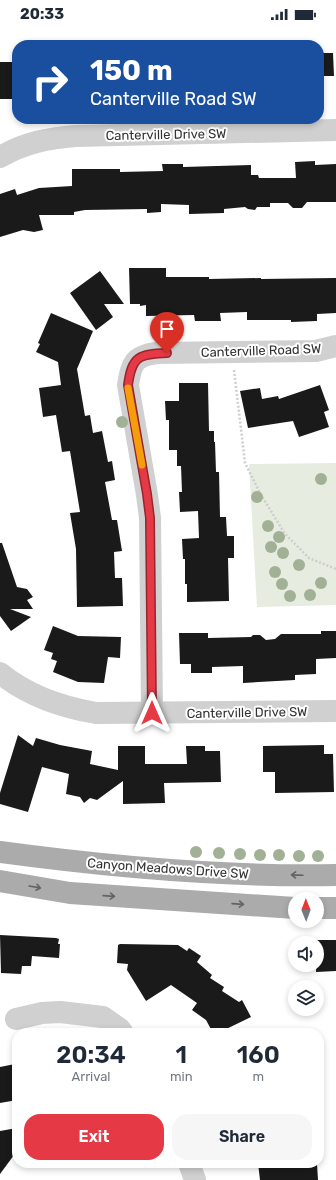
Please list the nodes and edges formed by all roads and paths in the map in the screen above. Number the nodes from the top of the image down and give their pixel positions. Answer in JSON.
{"nodes":[{"id":1,"x":336,"y":130,"type":"edge"},
{"id":2,"x":0,"y":157,"type":"edge"},
{"id":3,"x":336,"y":346,"type":"edge"},
{"id":4,"x":232,"y":353,"type":"junction"},
{"id":5,"x":336,"y":569,"type":"edge"},
{"id":6,"x":0,"y":673,"type":"edge"},
{"id":7,"x":336,"y":711,"type":"edge"},
{"id":8,"x":152,"y":713,"type":"junction"},
{"id":9,"x":0,"y":852,"type":"edge"},
{"id":10,"x":336,"y":875,"type":"edge"},
{"id":11,"x":0,"y":881,"type":"edge"},
{"id":12,"x":288,"y":908,"type":"edge"},
{"id":13,"x":324,"y":908,"type":"edge"},
{"id":14,"x":336,"y":908,"type":"edge"},
{"id":15,"x":16,"y":1020,"type":"dead end"},
{"id":16,"x":120,"y":1028,"type":"edge"},
{"id":17,"x":191,"y":1168,"type":"edge"},
{"id":18,"x":195,"y":1180,"type":"edge"}],
"edges":[{"from":1,"to":2,"type":"street","name":"Canterville Drive SW"},
{"from":3,"to":4,"type":"street","name":"Canterville Road SW"},
{"from":4,"to":5,"type":"path"},
{"from":4,"to":8,"type":"street","name":"Canterville Road SW"},
{"from":6,"to":8,"type":"street","name":"Canterville Drive SW"},
{"from":7,"to":8,"type":"street","name":"Canterville Drive SW"},
{"from":10,"to":9,"type":"main road","name":"Canyon Meadows Drive SW","one_way":true},
{"from":11,"to":12,"type":"main road","one_way":true},
{"from":13,"to":14,"type":"main road"},
{"from":15,"to":16,"type":"street"},
{"from":17,"to":18,"type":"street"}]}
